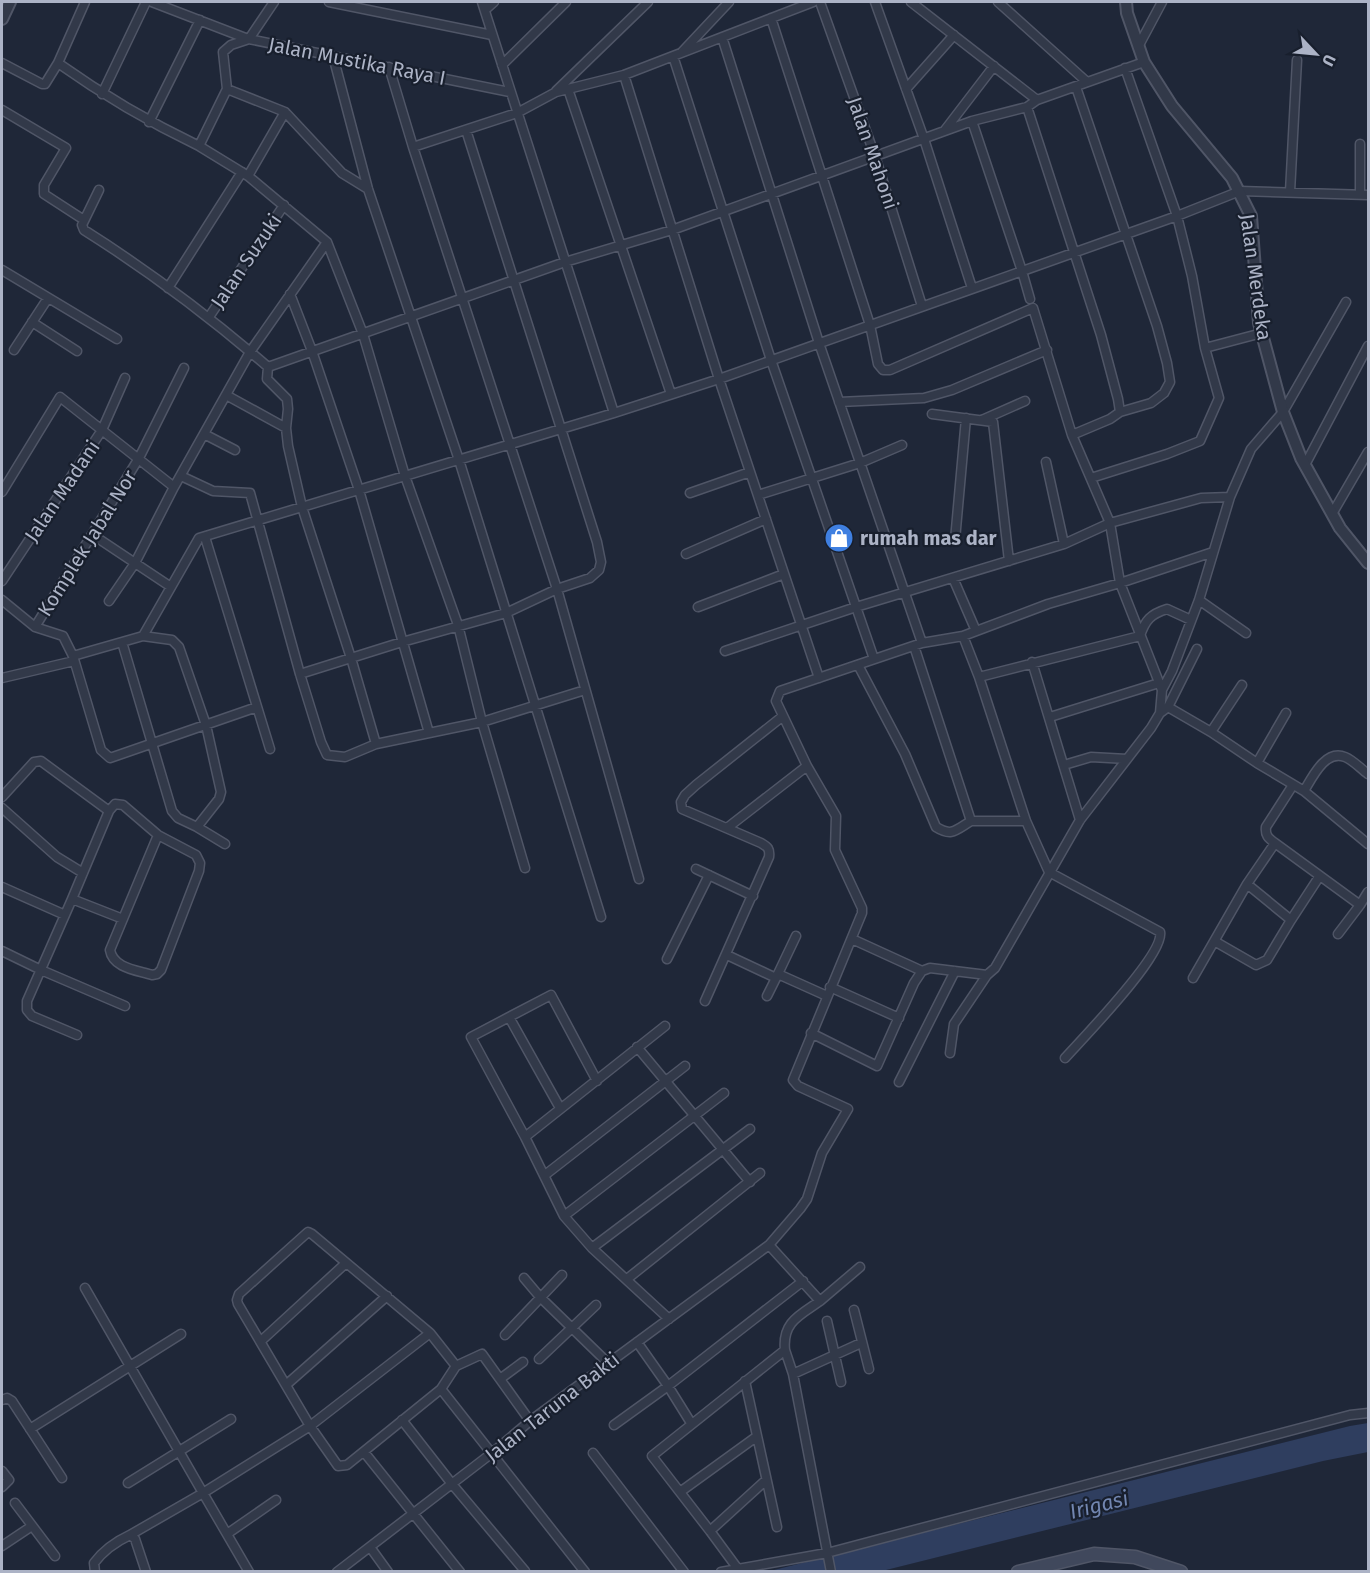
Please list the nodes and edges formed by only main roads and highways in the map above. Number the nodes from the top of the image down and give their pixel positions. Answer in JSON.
{"nodes":[{"id":1,"x":1018,"y":1572,"type":"edge"},
{"id":2,"x":1181,"y":1572,"type":"edge"}],
"edges":[{"from":1,"to":2,"type":"main road"}]}
